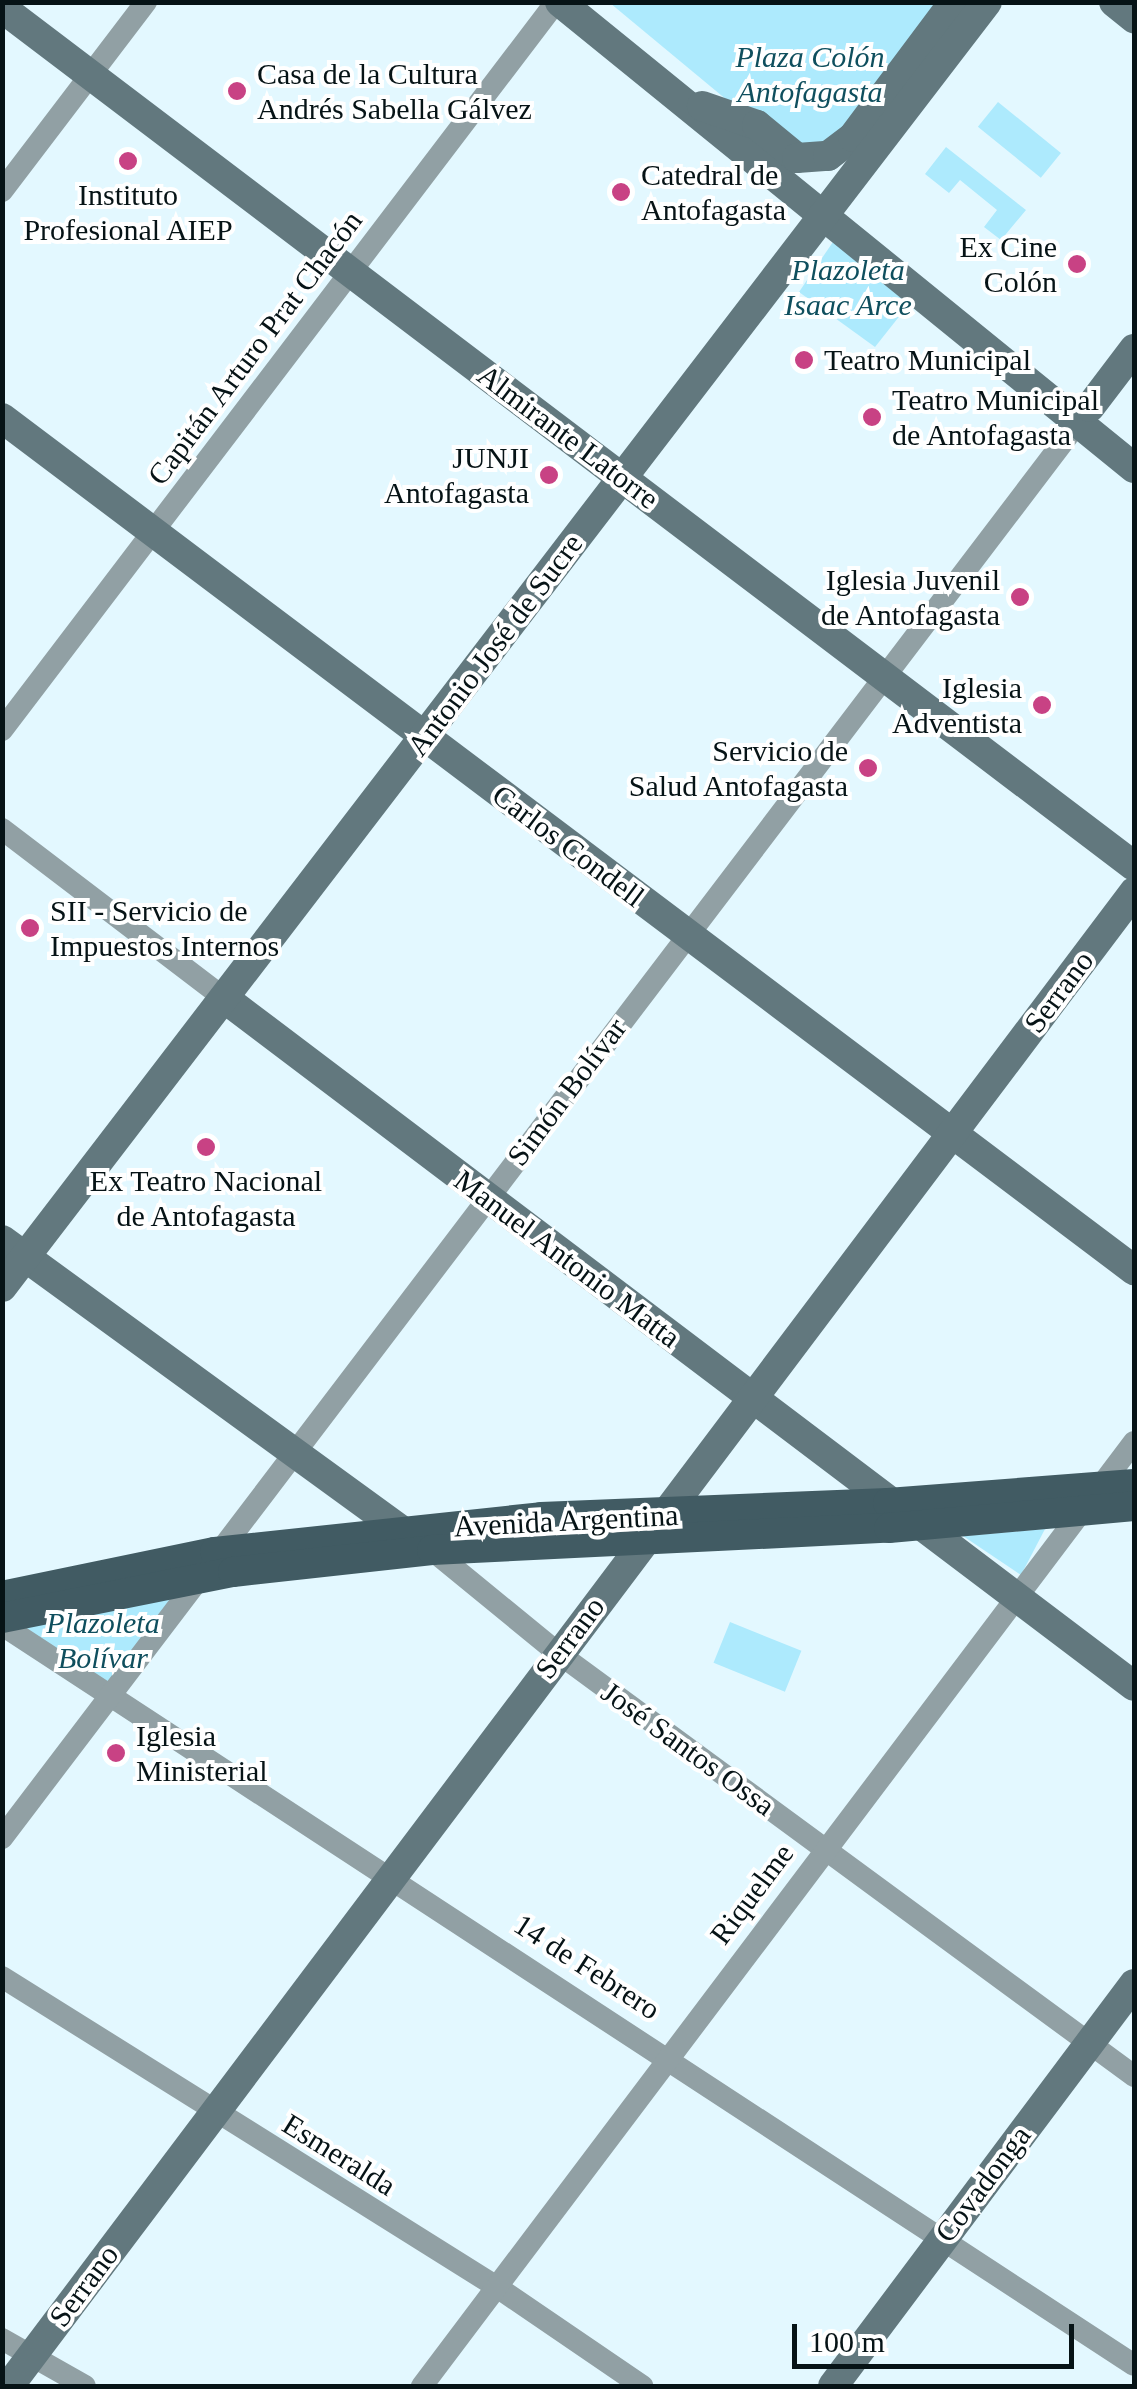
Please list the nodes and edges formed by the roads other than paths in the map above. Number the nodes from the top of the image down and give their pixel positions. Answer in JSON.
{"nodes":[{"id":1,"x":146,"y":2,"type":"edge"},
{"id":2,"x":558,"y":2,"type":"edge"},
{"id":3,"x":954,"y":2,"type":"edge"},
{"id":4,"x":987,"y":2,"type":"edge"},
{"id":5,"x":1114,"y":2,"type":"edge"},
{"id":6,"x":2,"y":8,"type":"edge"},
{"id":7,"x":1134,"y":18,"type":"edge"},
{"id":8,"x":91,"y":75,"type":"junction"},
{"id":9,"x":680,"y":98,"type":"junction"},
{"id":10,"x":2,"y":191,"type":"edge"},
{"id":11,"x":832,"y":205,"type":"junction"},
{"id":12,"x":350,"y":272,"type":"junction"},
{"id":13,"x":1134,"y":349,"type":"edge"},
{"id":14,"x":1084,"y":415,"type":"junction"},
{"id":15,"x":2,"y":418,"type":"edge"},
{"id":16,"x":1134,"y":442,"type":"edge"},
{"id":17,"x":1134,"y":468,"type":"edge"},
{"id":18,"x":622,"y":478,"type":"junction"},
{"id":19,"x":153,"y":532,"type":"junction"},
{"id":20,"x":887,"y":678,"type":"junction"},
{"id":21,"x":10,"y":711,"type":"edge"},
{"id":22,"x":2,"y":730,"type":"edge"},
{"id":23,"x":424,"y":737,"type":"junction"},
{"id":24,"x":2,"y":829,"type":"edge"},
{"id":25,"x":1134,"y":866,"type":"edge"},
{"id":26,"x":1134,"y":892,"type":"edge"},
{"id":27,"x":686,"y":935,"type":"junction"},
{"id":28,"x":224,"y":998,"type":"junction"},
{"id":29,"x":952,"y":1136,"type":"junction"},
{"id":30,"x":487,"y":1198,"type":"junction"},
{"id":31,"x":14,"y":1248,"type":"edge"},
{"id":32,"x":1134,"y":1270,"type":"edge"},
{"id":33,"x":2,"y":1287,"type":"edge"},
{"id":34,"x":752,"y":1399,"type":"junction"},
{"id":35,"x":1134,"y":1442,"type":"edge"},
{"id":36,"x":291,"y":1452,"type":"junction"},
{"id":37,"x":1134,"y":1484,"type":"edge"},
{"id":38,"x":1093,"y":1497,"type":"junction"},
{"id":39,"x":888,"y":1503,"type":"junction"},
{"id":40,"x":1134,"y":1506,"type":"edge"},
{"id":41,"x":919,"y":1526,"type":"junction"},
{"id":42,"x":654,"y":1527,"type":"junction"},
{"id":43,"x":402,"y":1533,"type":"junction"},
{"id":44,"x":432,"y":1550,"type":"junction"},
{"id":45,"x":215,"y":1552,"type":"junction"},
{"id":46,"x":194,"y":1580,"type":"junction"},
{"id":47,"x":2,"y":1596,"type":"edge"},
{"id":48,"x":1018,"y":1598,"type":"junction"},
{"id":49,"x":2,"y":1621,"type":"edge"},
{"id":50,"x":558,"y":1653,"type":"junction"},
{"id":51,"x":1134,"y":1686,"type":"edge"},
{"id":52,"x":109,"y":1691,"type":"junction"},
{"id":53,"x":2,"y":1838,"type":"edge"},
{"id":54,"x":824,"y":1848,"type":"junction"},
{"id":55,"x":390,"y":1873,"type":"junction"},
{"id":56,"x":2,"y":1978,"type":"edge"},
{"id":57,"x":1134,"y":1984,"type":"edge"},
{"id":58,"x":1090,"y":2043,"type":"junction"},
{"id":59,"x":668,"y":2056,"type":"junction"},
{"id":60,"x":1134,"y":2076,"type":"edge"},
{"id":61,"x":214,"y":2112,"type":"junction"},
{"id":62,"x":943,"y":2238,"type":"junction"},
{"id":63,"x":497,"y":2287,"type":"junction"},
{"id":64,"x":2,"y":2340,"type":"edge"},
{"id":65,"x":32,"y":2355,"type":"junction"},
{"id":66,"x":1134,"y":2365,"type":"edge"},
{"id":67,"x":9,"y":2386,"type":"edge"},
{"id":68,"x":85,"y":2386,"type":"edge"},
{"id":69,"x":422,"y":2386,"type":"edge"},
{"id":70,"x":642,"y":2386,"type":"edge"},
{"id":71,"x":834,"y":2386,"type":"edge"}],
"edges":[{"from":1,"to":8,"type":"street"},
{"from":2,"to":9,"type":"street"},
{"from":2,"to":12,"type":"street","name":"Capitán Arturo Prat Chacón"},
{"from":3,"to":9,"type":"street"},
{"from":4,"to":11,"type":"street","name":"Antonio José de Sucre"},
{"from":5,"to":7,"type":"street"},
{"from":6,"to":8,"type":"street","name":"Almirante Latorre"},
{"from":8,"to":10,"type":"street"},
{"from":8,"to":12,"type":"street","name":"Almirante Latorre"},
{"from":9,"to":11,"type":"street"},
{"from":11,"to":14,"type":"street"},
{"from":11,"to":18,"type":"street","name":"Antonio José de Sucre"},
{"from":12,"to":18,"type":"street","name":"Almirante Latorre"},
{"from":12,"to":19,"type":"street","name":"Capitán Arturo Prat Chacón"},
{"from":13,"to":14,"type":"street","name":"Simón Bolívar"},
{"from":14,"to":16,"type":"street"},
{"from":14,"to":17,"type":"street"},
{"from":14,"to":20,"type":"street","name":"Simón Bolívar"},
{"from":15,"to":19,"type":"street","name":"Carlos Condell"},
{"from":18,"to":20,"type":"street","name":"Almirante Latorre"},
{"from":18,"to":23,"type":"street","name":"Antonio José de Sucre"},
{"from":19,"to":21,"type":"street","name":"Capitán Arturo Prat Chacón"},
{"from":19,"to":23,"type":"street","name":"Carlos Condell"},
{"from":20,"to":25,"type":"street","name":"Almirante Latorre"},
{"from":20,"to":27,"type":"street","name":"Simón Bolívar"},
{"from":21,"to":22,"type":"street","name":"Capitán Arturo Prat Chacón"},
{"from":23,"to":27,"type":"street","name":"Carlos Condell"},
{"from":23,"to":28,"type":"street","name":"Antonio José de Sucre"},
{"from":24,"to":28,"type":"street","name":"Manuel Antonio Matta"},
{"from":26,"to":29,"type":"street","name":"Serrano"},
{"from":27,"to":29,"type":"street","name":"Carlos Condell"},
{"from":27,"to":30,"type":"street","name":"Simón Bolívar"},
{"from":28,"to":30,"type":"street","name":"Manuel Antonio Matta"},
{"from":28,"to":31,"type":"street","name":"Antonio José de Sucre"},
{"from":29,"to":32,"type":"street","name":"Carlos Condell"},
{"from":29,"to":34,"type":"street","name":"Serrano"},
{"from":30,"to":34,"type":"street","name":"Manuel Antonio Matta"},
{"from":30,"to":36,"type":"street","name":"Simón Bolívar"},
{"from":31,"to":33,"type":"street","name":"Antonio José de Sucre"},
{"from":31,"to":36,"type":"street","name":"José Santos Ossa"},
{"from":34,"to":39,"type":"street","name":"Manuel Antonio Matta"},
{"from":34,"to":42,"type":"street","name":"Serrano"},
{"from":35,"to":38,"type":"street","name":"Riquelme"},
{"from":36,"to":43,"type":"street","name":"José Santos Ossa"},
{"from":36,"to":45,"type":"street","name":"Simón Bolívar"},
{"from":37,"to":38,"type":"main road","name":"Avenida Argentina"},
{"from":38,"to":39,"type":"main road","name":"Avenida Argentina"},
{"from":38,"to":40,"type":"main road","name":"Avenida Argentina"},
{"from":38,"to":41,"type":"main road","name":"Avenida Argentina"},
{"from":38,"to":48,"type":"street","name":"Riquelme"},
{"from":39,"to":41,"type":"street","name":"Manuel Antonio Matta"},
{"from":39,"to":42,"type":"main road","name":"Avenida Argentina"},
{"from":41,"to":42,"type":"main road","name":"Avenida Argentina"},
{"from":41,"to":48,"type":"street","name":"Manuel Antonio Matta"},
{"from":42,"to":43,"type":"main road","name":"Avenida Argentina"},
{"from":42,"to":44,"type":"main road","name":"Avenida Argentina"},
{"from":42,"to":50,"type":"street","name":"Serrano"},
{"from":43,"to":44,"type":"street","name":"José Santos Ossa"},
{"from":43,"to":45,"type":"main road","name":"Avenida Argentina"},
{"from":44,"to":46,"type":"main road","name":"Avenida Argentina"},
{"from":44,"to":50,"type":"street","name":"José Santos Ossa"},
{"from":45,"to":46,"type":"street","name":"Simón Bolívar"},
{"from":45,"to":47,"type":"main road","name":"Avenida Argentina"},
{"from":46,"to":49,"type":"main road","name":"Avenida Argentina"},
{"from":46,"to":52,"type":"street","name":"Simón Bolívar"},
{"from":48,"to":51,"type":"street","name":"Manuel Antonio Matta"},
{"from":48,"to":54,"type":"street","name":"Riquelme"},
{"from":49,"to":52,"type":"street","name":"14 de Febrero"},
{"from":50,"to":54,"type":"street","name":"José Santos Ossa"},
{"from":50,"to":55,"type":"street","name":"Serrano"},
{"from":52,"to":53,"type":"street","name":"Simón Bolívar"},
{"from":52,"to":55,"type":"street","name":"14 de Febrero"},
{"from":54,"to":58,"type":"street","name":"José Santos Ossa"},
{"from":54,"to":59,"type":"street","name":"Riquelme"},
{"from":55,"to":59,"type":"street","name":"14 de Febrero"},
{"from":55,"to":61,"type":"street","name":"Serrano"},
{"from":56,"to":61,"type":"street","name":"Esmeralda"},
{"from":57,"to":58,"type":"street","name":"Covadonga"},
{"from":58,"to":60,"type":"street","name":"José Santos Ossa"},
{"from":58,"to":62,"type":"street","name":"Covadonga"},
{"from":59,"to":62,"type":"street","name":"14 de Febrero"},
{"from":59,"to":63,"type":"street","name":"Riquelme"},
{"from":61,"to":63,"type":"street","name":"Esmeralda"},
{"from":61,"to":65,"type":"street","name":"Serrano"},
{"from":62,"to":66,"type":"street","name":"14 de Febrero"},
{"from":62,"to":71,"type":"street","name":"Covadonga"},
{"from":63,"to":69,"type":"street","name":"Riquelme"},
{"from":63,"to":70,"type":"street","name":"Esmeralda"},
{"from":64,"to":65,"type":"street"},
{"from":65,"to":67,"type":"street","name":"Serrano"},
{"from":65,"to":68,"type":"street"}]}
